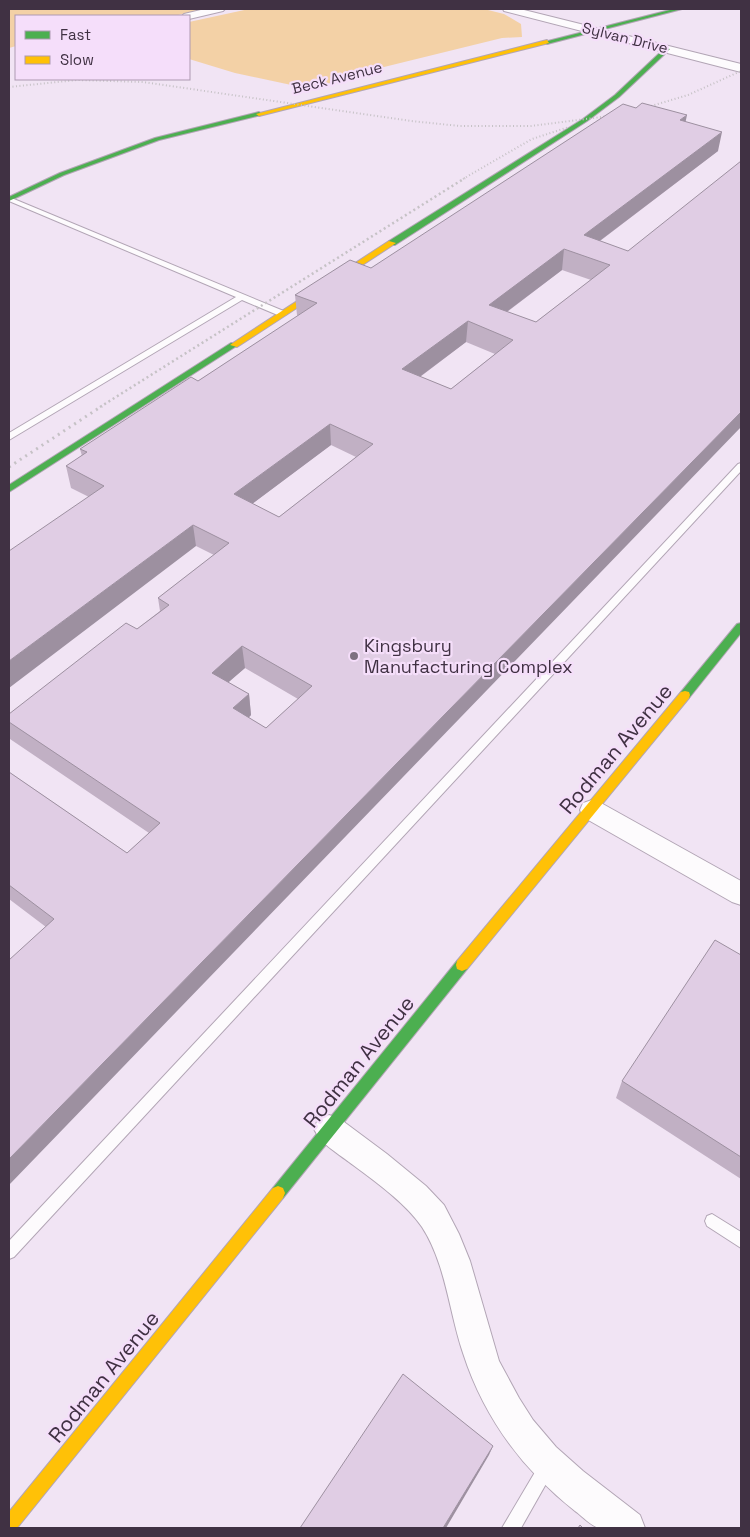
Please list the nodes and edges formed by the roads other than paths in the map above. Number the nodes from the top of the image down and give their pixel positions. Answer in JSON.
{"nodes":[{"id":1,"x":219,"y":9,"type":"edge"},
{"id":2,"x":508,"y":9,"type":"edge"},
{"id":3,"x":679,"y":9,"type":"edge"},
{"id":4,"x":190,"y":16,"type":"edge"},
{"id":5,"x":595,"y":30,"type":"junction"},
{"id":6,"x":667,"y":49,"type":"junction"},
{"id":7,"x":741,"y":68,"type":"edge"},
{"id":8,"x":9,"y":199,"type":"edge"},
{"id":9,"x":242,"y":297,"type":"junction"},
{"id":10,"x":283,"y":314,"type":"junction"},
{"id":11,"x":9,"y":437,"type":"edge"},
{"id":12,"x":741,"y":466,"type":"edge"},
{"id":13,"x":9,"y":489,"type":"edge"},
{"id":14,"x":741,"y":626,"type":"edge"},
{"id":15,"x":592,"y":810,"type":"junction"},
{"id":16,"x":741,"y":894,"type":"edge"},
{"id":17,"x":329,"y":1129,"type":"junction"},
{"id":18,"x":712,"y":1221,"type":"dead end"},
{"id":19,"x":741,"y":1241,"type":"edge"},
{"id":20,"x":9,"y":1252,"type":"edge"},
{"id":21,"x":549,"y":1464,"type":"junction"},
{"id":22,"x":9,"y":1525,"type":"edge"},
{"id":23,"x":511,"y":1528,"type":"edge"},
{"id":24,"x":627,"y":1528,"type":"edge"}],
"edges":[{"from":1,"to":4,"type":"street"},
{"from":2,"to":5,"type":"street","name":"Sylvan Drive"},
{"from":3,"to":5,"type":"street","name":"Beck Avenue"},
{"from":5,"to":6,"type":"street","name":"Sylvan Drive"},
{"from":5,"to":8,"type":"street","name":"Beck Avenue"},
{"from":6,"to":7,"type":"street","name":"Sylvan Drive"},
{"from":6,"to":10,"type":"street"},
{"from":8,"to":9,"type":"lane"},
{"from":9,"to":10,"type":"lane"},
{"from":9,"to":11,"type":"lane"},
{"from":10,"to":13,"type":"street"},
{"from":12,"to":20,"type":"lane"},
{"from":14,"to":15,"type":"street","name":"Rodman Avenue"},
{"from":15,"to":16,"type":"street"},
{"from":15,"to":17,"type":"street","name":"Rodman Avenue"},
{"from":17,"to":21,"type":"street"},
{"from":17,"to":22,"type":"street","name":"Rodman Avenue"},
{"from":18,"to":19,"type":"lane"},
{"from":21,"to":23,"type":"lane"},
{"from":21,"to":24,"type":"street"}]}
